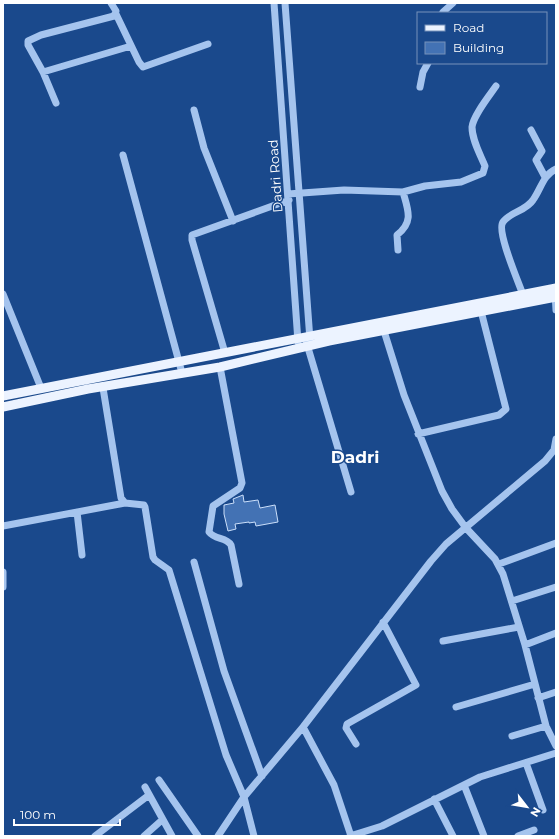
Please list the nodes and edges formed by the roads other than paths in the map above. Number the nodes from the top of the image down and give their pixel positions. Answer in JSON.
{"nodes":[{"id":1,"x":111,"y":3,"type":"edge"},
{"id":2,"x":274,"y":3,"type":"edge"},
{"id":3,"x":285,"y":3,"type":"edge"},
{"id":4,"x":442,"y":3,"type":"edge"},
{"id":5,"x":453,"y":3,"type":"edge"},
{"id":6,"x":443,"y":12,"type":"edge"},
{"id":7,"x":116,"y":14,"type":"junction"},
{"id":8,"x":208,"y":44,"type":"dead end"},
{"id":9,"x":131,"y":46,"type":"junction"},
{"id":10,"x":290,"y":60,"type":"junction"},
{"id":11,"x":278,"y":61,"type":"junction"},
{"id":12,"x":427,"y":64,"type":"edge"},
{"id":13,"x":43,"y":72,"type":"junction"},
{"id":14,"x":496,"y":86,"type":"dead end"},
{"id":15,"x":420,"y":87,"type":"dead end"},
{"id":16,"x":56,"y":103,"type":"dead end"},
{"id":17,"x":194,"y":110,"type":"dead end"},
{"id":18,"x":531,"y":130,"type":"dead end"},
{"id":19,"x":123,"y":155,"type":"dead end"},
{"id":20,"x":556,"y":169,"type":"edge"},
{"id":21,"x":545,"y":177,"type":"junction"},
{"id":22,"x":300,"y":192,"type":"junction"},
{"id":23,"x":404,"y":192,"type":"junction"},
{"id":24,"x":288,"y":197,"type":"junction"},
{"id":25,"x":233,"y":221,"type":"junction"},
{"id":26,"x":398,"y":250,"type":"dead end"},
{"id":27,"x":555,"y":293,"type":"edge"},
{"id":28,"x":3,"y":294,"type":"edge"},
{"id":29,"x":523,"y":295,"type":"junction"},
{"id":30,"x":556,"y":310,"type":"edge"},
{"id":31,"x":481,"y":311,"type":"junction"},
{"id":32,"x":384,"y":331,"type":"junction"},
{"id":33,"x":305,"y":342,"type":"junction"},
{"id":34,"x":225,"y":353,"type":"junction"},
{"id":35,"x":180,"y":362,"type":"junction"},
{"id":36,"x":220,"y":367,"type":"junction"},
{"id":37,"x":182,"y":373,"type":"junction"},
{"id":38,"x":41,"y":388,"type":"junction"},
{"id":39,"x":103,"y":388,"type":"junction"},
{"id":40,"x":3,"y":396,"type":"edge"},
{"id":41,"x":3,"y":407,"type":"edge"},
{"id":42,"x":418,"y":434,"type":"junction"},
{"id":43,"x":556,"y":439,"type":"edge"},
{"id":44,"x":554,"y":450,"type":"junction"},
{"id":45,"x":556,"y":458,"type":"edge"},
{"id":46,"x":351,"y":492,"type":"dead end"},
{"id":47,"x":125,"y":503,"type":"junction"},
{"id":48,"x":77,"y":512,"type":"junction"},
{"id":49,"x":3,"y":526,"type":"edge"},
{"id":50,"x":466,"y":528,"type":"junction"},
{"id":51,"x":556,"y":543,"type":"edge"},
{"id":52,"x":82,"y":555,"type":"dead end"},
{"id":53,"x":194,"y":562,"type":"dead end"},
{"id":54,"x":499,"y":564,"type":"junction"},
{"id":55,"x":3,"y":572,"type":"edge"},
{"id":56,"x":239,"y":584,"type":"dead end"},
{"id":57,"x":3,"y":587,"type":"edge"},
{"id":58,"x":556,"y":587,"type":"edge"},
{"id":59,"x":512,"y":601,"type":"junction"},
{"id":60,"x":383,"y":622,"type":"junction"},
{"id":61,"x":519,"y":627,"type":"junction"},
{"id":62,"x":556,"y":633,"type":"edge"},
{"id":63,"x":443,"y":642,"type":"dead end"},
{"id":64,"x":525,"y":645,"type":"junction"},
{"id":65,"x":535,"y":684,"type":"junction"},
{"id":66,"x":556,"y":692,"type":"edge"},
{"id":67,"x":538,"y":698,"type":"junction"},
{"id":68,"x":456,"y":706,"type":"dead end"},
{"id":69,"x":546,"y":726,"type":"junction"},
{"id":70,"x":303,"y":727,"type":"junction"},
{"id":71,"x":512,"y":736,"type":"dead end"},
{"id":72,"x":356,"y":744,"type":"dead end"},
{"id":73,"x":556,"y":746,"type":"edge"},
{"id":74,"x":556,"y":753,"type":"edge"},
{"id":75,"x":526,"y":763,"type":"junction"},
{"id":76,"x":262,"y":776,"type":"junction"},
{"id":77,"x":159,"y":780,"type":"dead end"},
{"id":78,"x":464,"y":784,"type":"junction"},
{"id":79,"x":145,"y":787,"type":"dead end"},
{"id":80,"x":149,"y":795,"type":"junction"},
{"id":81,"x":244,"y":797,"type":"junction"},
{"id":82,"x":434,"y":799,"type":"junction"},
{"id":83,"x":544,"y":810,"type":"dead end"},
{"id":84,"x":162,"y":820,"type":"junction"},
{"id":85,"x":534,"y":830,"type":"dead end"},
{"id":86,"x":94,"y":836,"type":"edge"},
{"id":87,"x":144,"y":836,"type":"edge"},
{"id":88,"x":172,"y":836,"type":"edge"},
{"id":89,"x":198,"y":836,"type":"edge"},
{"id":90,"x":218,"y":836,"type":"edge"},
{"id":91,"x":254,"y":836,"type":"edge"},
{"id":92,"x":351,"y":836,"type":"edge"},
{"id":93,"x":453,"y":836,"type":"edge"},
{"id":94,"x":484,"y":836,"type":"edge"},
{"id":95,"x":518,"y":836,"type":"edge"}],
"edges":[{"from":1,"to":7,"type":"street"},
{"from":2,"to":11,"type":"street","name":"Dadri Road"},
{"from":3,"to":10,"type":"street","name":"Dadri Road"},
{"from":4,"to":6,"type":"street"},
{"from":5,"to":6,"type":"street"},
{"from":7,"to":9,"type":"street"},
{"from":7,"to":13,"type":"street"},
{"from":8,"to":9,"type":"street"},
{"from":9,"to":13,"type":"street"},
{"from":10,"to":11,"type":"street"},
{"from":10,"to":22,"type":"street","name":"Dadri Road"},
{"from":11,"to":24,"type":"street","name":"Dadri Road"},
{"from":12,"to":15,"type":"street"},
{"from":13,"to":16,"type":"street"},
{"from":14,"to":23,"type":"street"},
{"from":17,"to":25,"type":"street"},
{"from":18,"to":21,"type":"street"},
{"from":19,"to":35,"type":"street"},
{"from":20,"to":21,"type":"street"},
{"from":21,"to":29,"type":"street"},
{"from":22,"to":23,"type":"street"},
{"from":22,"to":24,"type":"street"},
{"from":22,"to":33,"type":"street","name":"Dadri Road"},
{"from":23,"to":26,"type":"street"},
{"from":24,"to":25,"type":"street"},
{"from":24,"to":33,"type":"street","name":"Dadri Road"},
{"from":25,"to":34,"type":"street"},
{"from":27,"to":29,"type":"main road"},
{"from":27,"to":30,"type":"street"},
{"from":27,"to":31,"type":"main road"},
{"from":28,"to":38,"type":"street"},
{"from":29,"to":33,"type":"main road"},
{"from":31,"to":32,"type":"main road"},
{"from":31,"to":42,"type":"street"},
{"from":32,"to":33,"type":"main road"},
{"from":32,"to":42,"type":"street"},
{"from":33,"to":34,"type":"main road"},
{"from":33,"to":36,"type":"main road"},
{"from":33,"to":46,"type":"street"},
{"from":34,"to":35,"type":"main road"},
{"from":35,"to":37,"type":"street"},
{"from":35,"to":38,"type":"main road"},
{"from":36,"to":37,"type":"main road"},
{"from":36,"to":56,"type":"street"},
{"from":37,"to":39,"type":"main road"},
{"from":38,"to":40,"type":"main road"},
{"from":39,"to":41,"type":"main road"},
{"from":39,"to":47,"type":"street"},
{"from":42,"to":50,"type":"street"},
{"from":43,"to":44,"type":"street"},
{"from":44,"to":45,"type":"street"},
{"from":44,"to":50,"type":"street"},
{"from":47,"to":48,"type":"street"},
{"from":47,"to":81,"type":"street"},
{"from":48,"to":49,"type":"street"},
{"from":48,"to":52,"type":"street"},
{"from":50,"to":54,"type":"street"},
{"from":50,"to":60,"type":"street"},
{"from":51,"to":54,"type":"street"},
{"from":53,"to":76,"type":"street"},
{"from":54,"to":59,"type":"street"},
{"from":55,"to":57,"type":"street"},
{"from":58,"to":59,"type":"street"},
{"from":59,"to":61,"type":"street"},
{"from":60,"to":70,"type":"street"},
{"from":60,"to":72,"type":"street"},
{"from":61,"to":63,"type":"street"},
{"from":61,"to":64,"type":"street"},
{"from":62,"to":64,"type":"street"},
{"from":64,"to":65,"type":"street"},
{"from":65,"to":67,"type":"street"},
{"from":65,"to":68,"type":"street"},
{"from":66,"to":67,"type":"street"},
{"from":67,"to":69,"type":"street"},
{"from":69,"to":71,"type":"street"},
{"from":69,"to":73,"type":"street"},
{"from":70,"to":76,"type":"street"},
{"from":70,"to":92,"type":"street"},
{"from":74,"to":75,"type":"street"},
{"from":75,"to":78,"type":"street"},
{"from":75,"to":83,"type":"street"},
{"from":76,"to":81,"type":"street"},
{"from":77,"to":89,"type":"street"},
{"from":78,"to":82,"type":"street"},
{"from":78,"to":94,"type":"street"},
{"from":79,"to":80,"type":"street"},
{"from":80,"to":84,"type":"street"},
{"from":80,"to":86,"type":"street"},
{"from":81,"to":90,"type":"street"},
{"from":81,"to":91,"type":"street"},
{"from":82,"to":92,"type":"street"},
{"from":82,"to":93,"type":"street"},
{"from":84,"to":87,"type":"street"},
{"from":84,"to":88,"type":"street"},
{"from":85,"to":95,"type":"street"}]}
